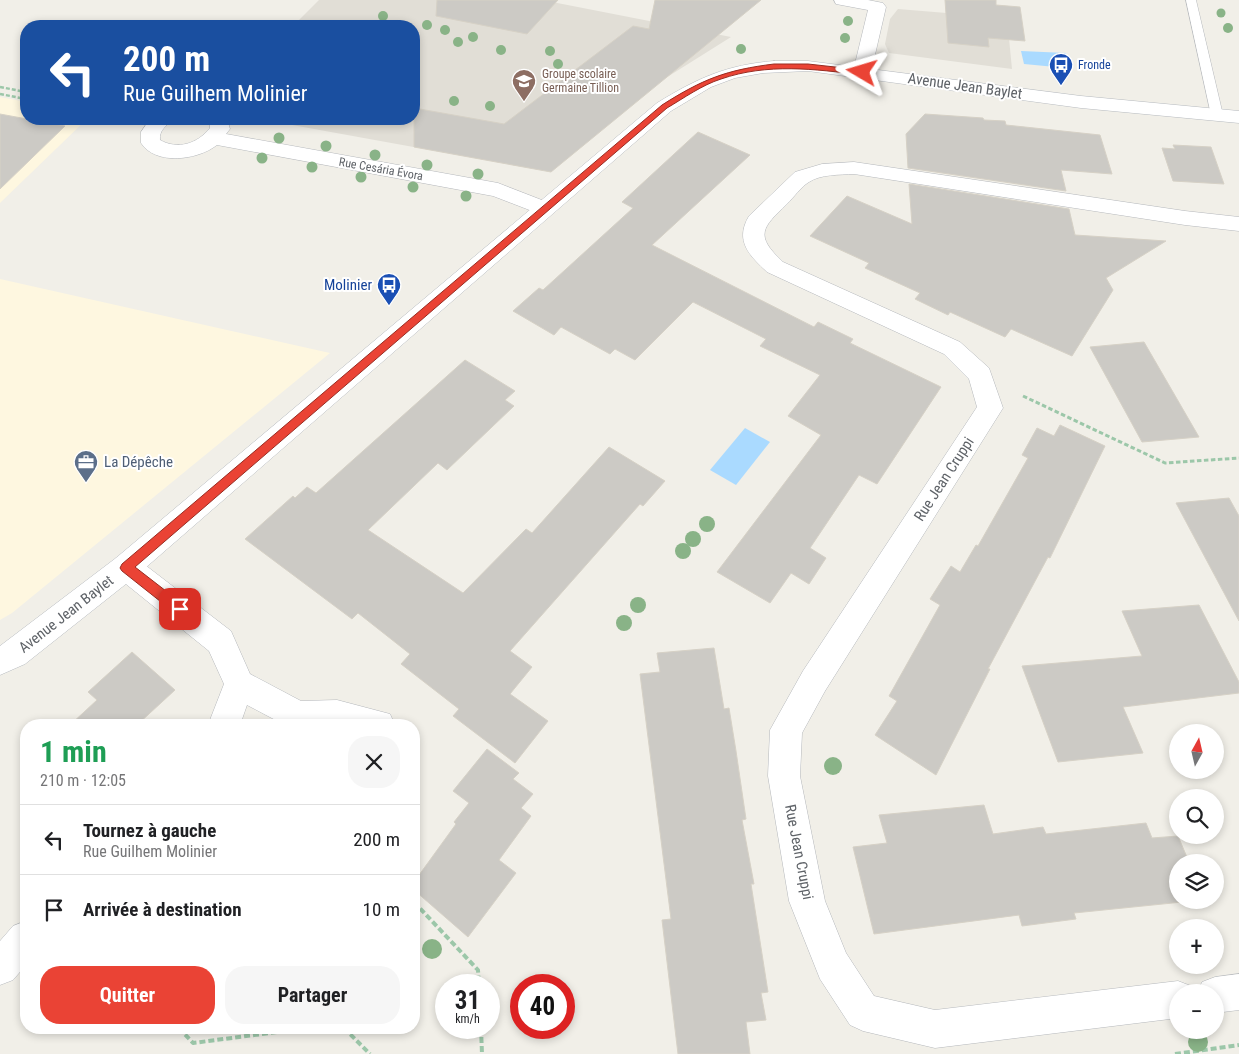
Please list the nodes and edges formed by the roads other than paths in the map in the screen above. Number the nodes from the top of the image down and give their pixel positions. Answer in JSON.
{"nodes":[{"id":1,"x":842,"y":0,"type":"edge"},
{"id":2,"x":1191,"y":0,"type":"edge"},
{"id":3,"x":885,"y":3,"type":"edge"},
{"id":4,"x":862,"y":72,"type":"junction"},
{"id":5,"x":1228,"y":116,"type":"edge"},
{"id":6,"x":155,"y":125,"type":"edge"},
{"id":7,"x":216,"y":128,"type":"edge"},
{"id":8,"x":545,"y":208,"type":"junction"},
{"id":9,"x":1239,"y":224,"type":"edge"},
{"id":10,"x":126,"y":568,"type":"junction"},
{"id":11,"x":0,"y":661,"type":"edge"},
{"id":12,"x":239,"y":684,"type":"junction"},
{"id":13,"x":226,"y":719,"type":"edge"},
{"id":14,"x":296,"y":719,"type":"edge"},
{"id":15,"x":312,"y":719,"type":"edge"},
{"id":16,"x":354,"y":719,"type":"edge"},
{"id":17,"x":20,"y":945,"type":"edge"},
{"id":18,"x":0,"y":966,"type":"edge"},
{"id":19,"x":1239,"y":992,"type":"edge"},
{"id":20,"x":1224,"y":994,"type":"edge"},
{"id":21,"x":1169,"y":1001,"type":"edge"}],
"edges":[{"from":1,"to":3,"type":"street"},
{"from":2,"to":5,"type":"lane"},
{"from":3,"to":4,"type":"street"},
{"from":4,"to":5,"type":"street","name":"Avenue Jean Baylet"},
{"from":4,"to":8,"type":"street","name":"Avenue Jean Baylet"},
{"from":6,"to":7,"type":"street","name":"Rue Cesária Évora"},
{"from":7,"to":8,"type":"street","name":"Rue Cesária Évora"},
{"from":8,"to":10,"type":"street","name":"Avenue Jean Baylet"},
{"from":9,"to":21,"type":"street","name":"Rue Jean Cruppi"},
{"from":10,"to":11,"type":"street","name":"Avenue Jean Baylet"},
{"from":10,"to":12,"type":"street"},
{"from":12,"to":13,"type":"street"},
{"from":12,"to":14,"type":"street"},
{"from":15,"to":16,"type":"street"},
{"from":17,"to":18,"type":"street"},
{"from":19,"to":20,"type":"street"}]}
